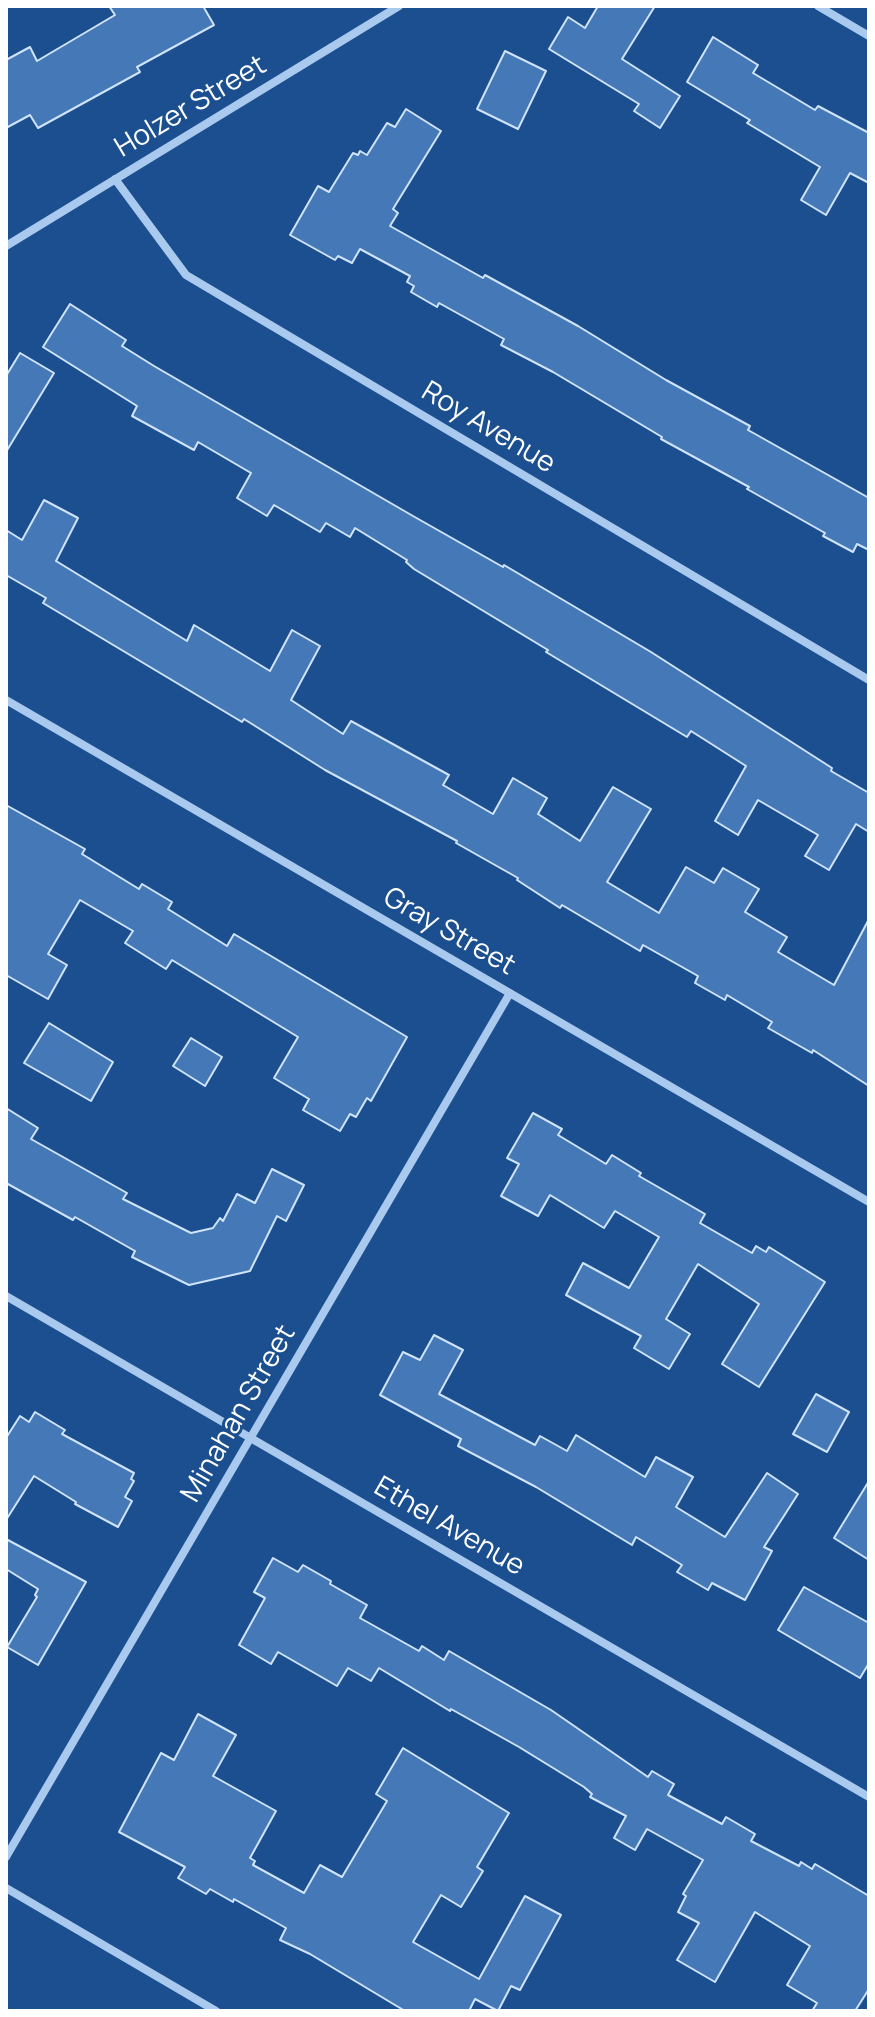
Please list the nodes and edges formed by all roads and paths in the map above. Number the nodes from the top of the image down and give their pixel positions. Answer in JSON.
{"nodes":[{"id":1,"x":399,"y":6,"type":"edge"},
{"id":2,"x":818,"y":6,"type":"edge"},
{"id":3,"x":869,"y":36,"type":"edge"},
{"id":4,"x":115,"y":179,"type":"junction"},
{"id":5,"x":6,"y":246,"type":"edge"},
{"id":6,"x":869,"y":680,"type":"edge"},
{"id":7,"x":6,"y":700,"type":"edge"},
{"id":8,"x":510,"y":993,"type":"junction"},
{"id":9,"x":869,"y":1202,"type":"edge"},
{"id":10,"x":6,"y":1296,"type":"edge"},
{"id":11,"x":251,"y":1438,"type":"junction"},
{"id":12,"x":869,"y":1797,"type":"edge"},
{"id":13,"x":6,"y":1857,"type":"edge"},
{"id":14,"x":6,"y":1888,"type":"edge"},
{"id":15,"x":216,"y":2011,"type":"edge"}],
"edges":[{"from":1,"to":4,"type":"street","name":"Holzer Street"},
{"from":2,"to":3,"type":"street"},
{"from":4,"to":5,"type":"street","name":"Holzer Street"},
{"from":4,"to":6,"type":"street","name":"Roy Avenue"},
{"from":7,"to":8,"type":"street","name":"Gray Street"},
{"from":8,"to":9,"type":"street","name":"Gray Street"},
{"from":8,"to":11,"type":"street","name":"Minahan Street"},
{"from":10,"to":11,"type":"street","name":"Ethel Avenue"},
{"from":11,"to":12,"type":"street","name":"Ethel Avenue"},
{"from":11,"to":13,"type":"street","name":"Minahan Street"},
{"from":14,"to":15,"type":"street"}]}
